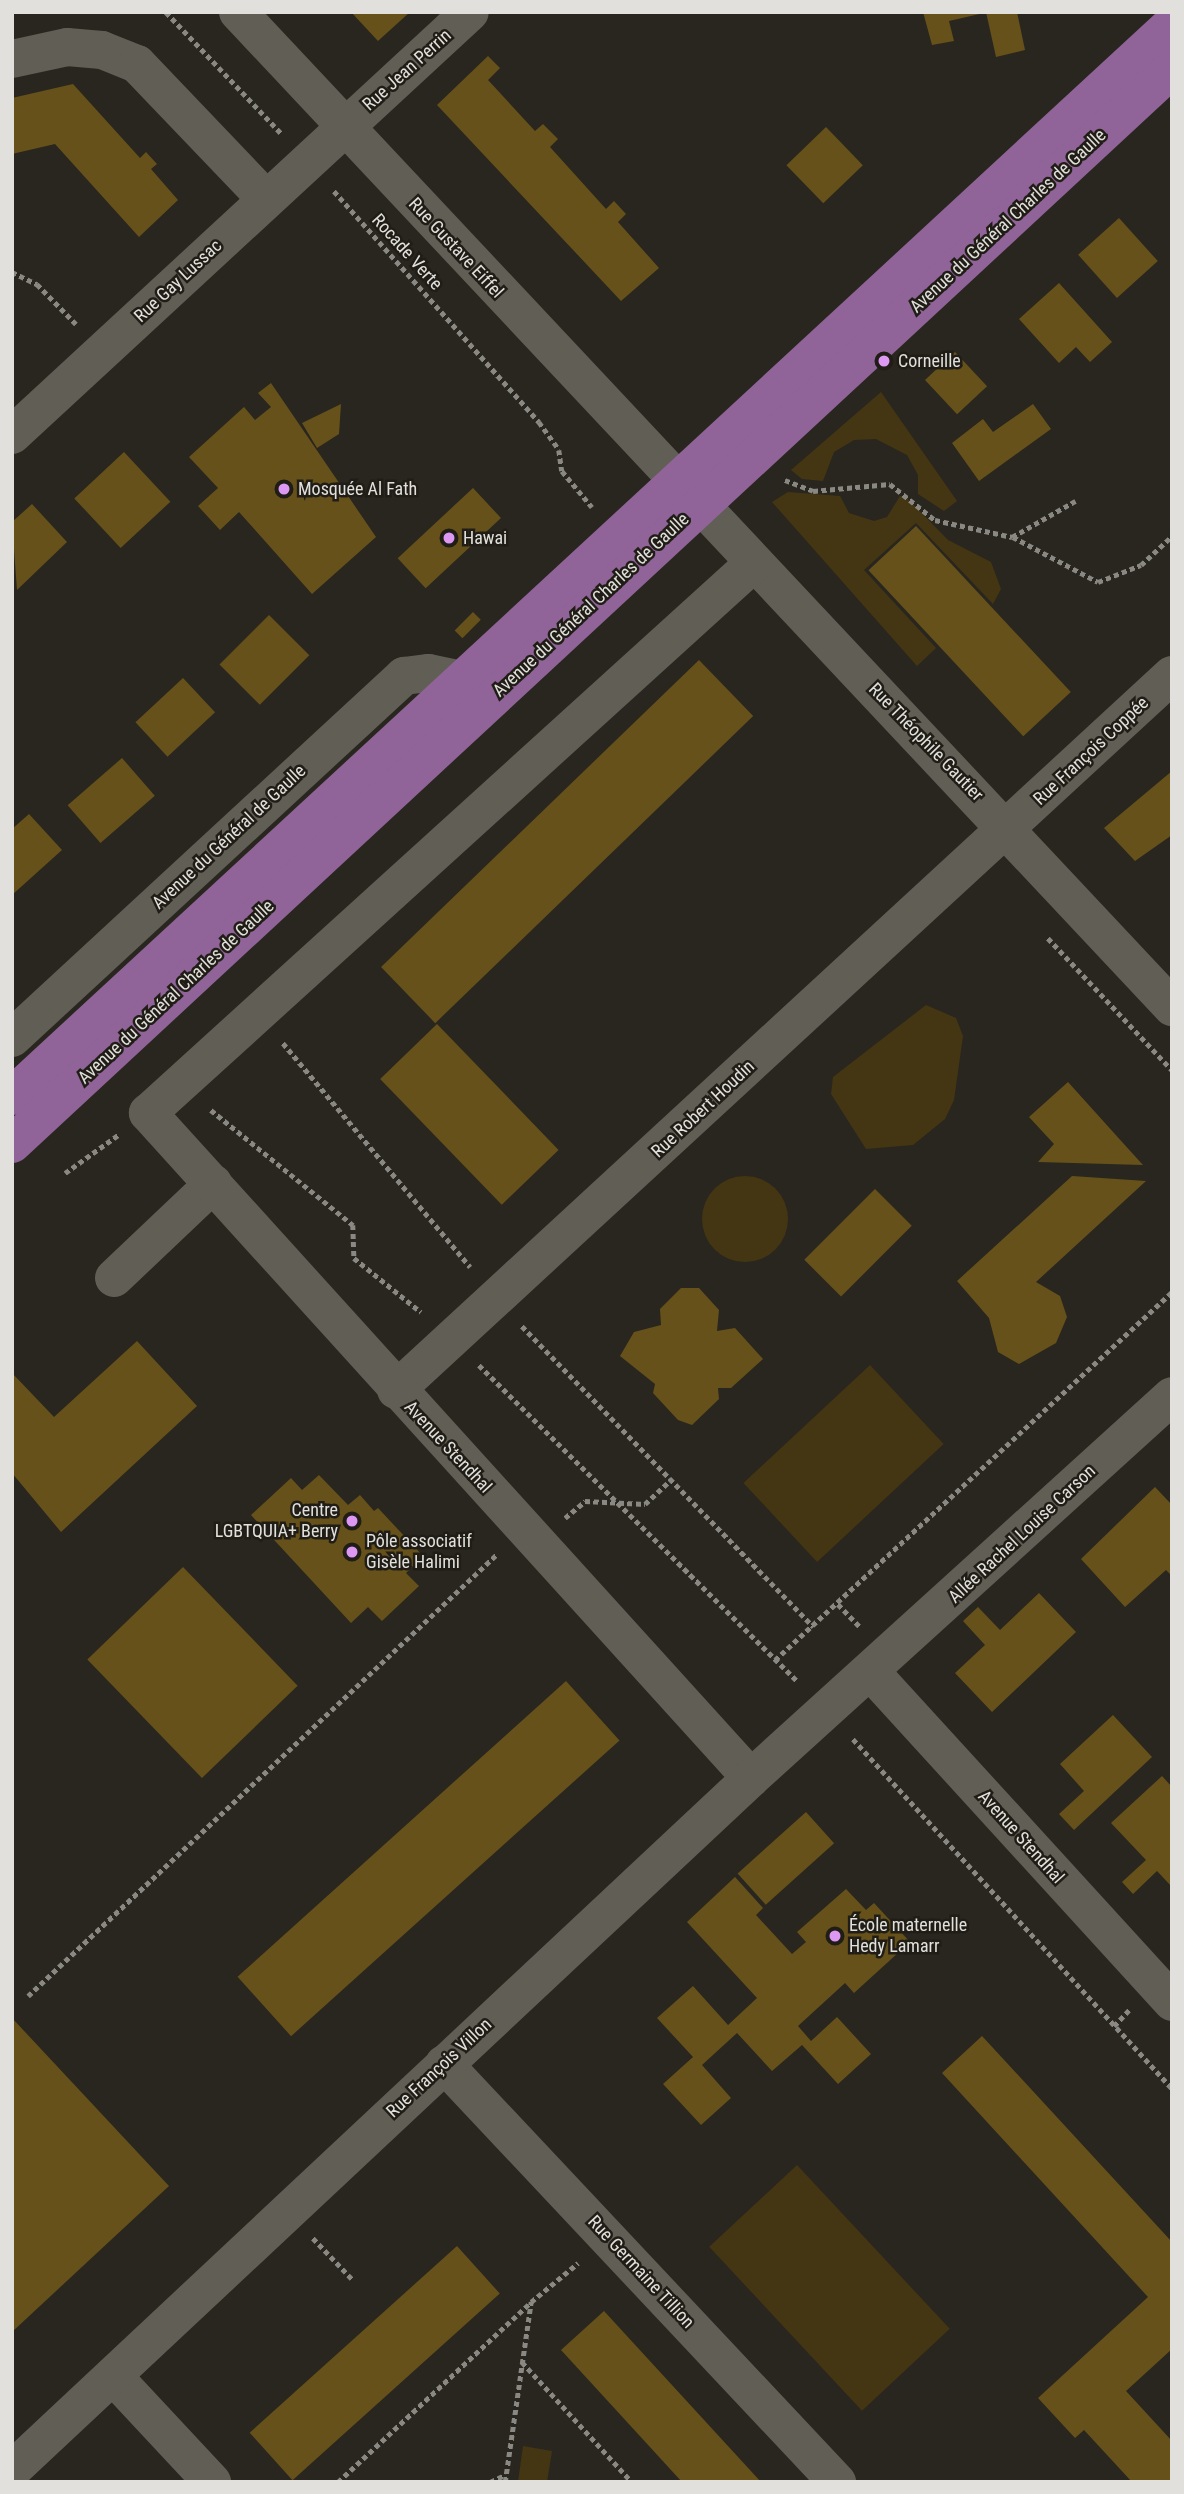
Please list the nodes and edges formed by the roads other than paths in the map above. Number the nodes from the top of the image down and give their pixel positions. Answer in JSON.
{"nodes":[{"id":1,"x":238,"y":12,"type":"edge"},
{"id":2,"x":470,"y":12,"type":"edge"},
{"id":3,"x":1172,"y":23,"type":"edge"},
{"id":4,"x":12,"y":60,"type":"edge"},
{"id":5,"x":1172,"y":69,"type":"edge"},
{"id":6,"x":344,"y":127,"type":"junction"},
{"id":7,"x":266,"y":199,"type":"junction"},
{"id":8,"x":12,"y":435,"type":"edge"},
{"id":9,"x":687,"y":494,"type":"junction"},
{"id":10,"x":754,"y":563,"type":"junction"},
{"id":11,"x":1172,"y":675,"type":"edge"},
{"id":12,"x":461,"y":680,"type":"junction"},
{"id":13,"x":1009,"y":828,"type":"junction"},
{"id":14,"x":1172,"y":1007,"type":"edge"},
{"id":15,"x":12,"y":1038,"type":"edge"},
{"id":16,"x":12,"y":1096,"type":"edge"},
{"id":17,"x":12,"y":1144,"type":"edge"},
{"id":18,"x":213,"y":1184,"type":"junction"},
{"id":19,"x":114,"y":1278,"type":"dead end"},
{"id":20,"x":396,"y":1390,"type":"junction"},
{"id":21,"x":1167,"y":1411,"type":"edge"},
{"id":22,"x":871,"y":1672,"type":"junction"},
{"id":23,"x":751,"y":1778,"type":"junction"},
{"id":24,"x":1172,"y":2002,"type":"edge"},
{"id":25,"x":444,"y":2064,"type":"junction"},
{"id":26,"x":114,"y":2377,"type":"junction"},
{"id":27,"x":12,"y":2469,"type":"edge"},
{"id":28,"x":212,"y":2482,"type":"edge"},
{"id":29,"x":836,"y":2482,"type":"edge"}],
"edges":[{"from":1,"to":6,"type":"street","name":"Rue Gustave Eiffel"},
{"from":2,"to":6,"type":"street","name":"Rue Jean Perrin"},
{"from":3,"to":9,"type":"main road","name":"Avenue du Général Charles de Gaulle"},
{"from":4,"to":7,"type":"street"},
{"from":5,"to":9,"type":"main road","name":"Avenue du Général Charles de Gaulle"},
{"from":6,"to":7,"type":"street","name":"Rue Gay Lussac"},
{"from":6,"to":9,"type":"street","name":"Rue Gustave Eiffel"},
{"from":7,"to":8,"type":"street","name":"Rue Gay Lussac"},
{"from":9,"to":10,"type":"street","name":"Rue Théophile Gautier"},
{"from":9,"to":12,"type":"main road","name":"Avenue du Général Charles de Gaulle"},
{"from":9,"to":17,"type":"main road","name":"Avenue du Général Charles de Gaulle"},
{"from":10,"to":13,"type":"street","name":"Rue Théophile Gautier"},
{"from":10,"to":18,"type":"street","name":"Avenue Stendhal"},
{"from":11,"to":13,"type":"street","name":"Rue François Coppée"},
{"from":12,"to":15,"type":"street","name":"Avenue du Général de Gaulle"},
{"from":12,"to":16,"type":"main road","name":"Avenue du Général Charles de Gaulle"},
{"from":13,"to":14,"type":"street","name":"Rue Théophile Gautier"},
{"from":13,"to":20,"type":"street","name":"Rue Robert Houdin"},
{"from":18,"to":19,"type":"street"},
{"from":18,"to":20,"type":"street","name":"Avenue Stendhal"},
{"from":20,"to":23,"type":"street","name":"Avenue Stendhal"},
{"from":21,"to":22,"type":"street","name":"Allée Rachel Louise Carson"},
{"from":22,"to":23,"type":"street","name":"Rue François Villon"},
{"from":22,"to":24,"type":"street","name":"Avenue Stendhal"},
{"from":23,"to":25,"type":"street","name":"Rue François Villon"},
{"from":25,"to":26,"type":"street","name":"Rue François Villon"},
{"from":25,"to":29,"type":"street","name":"Rue Germaine Tillion"},
{"from":26,"to":27,"type":"street","name":"Rue François Villon"},
{"from":26,"to":28,"type":"street"}]}
